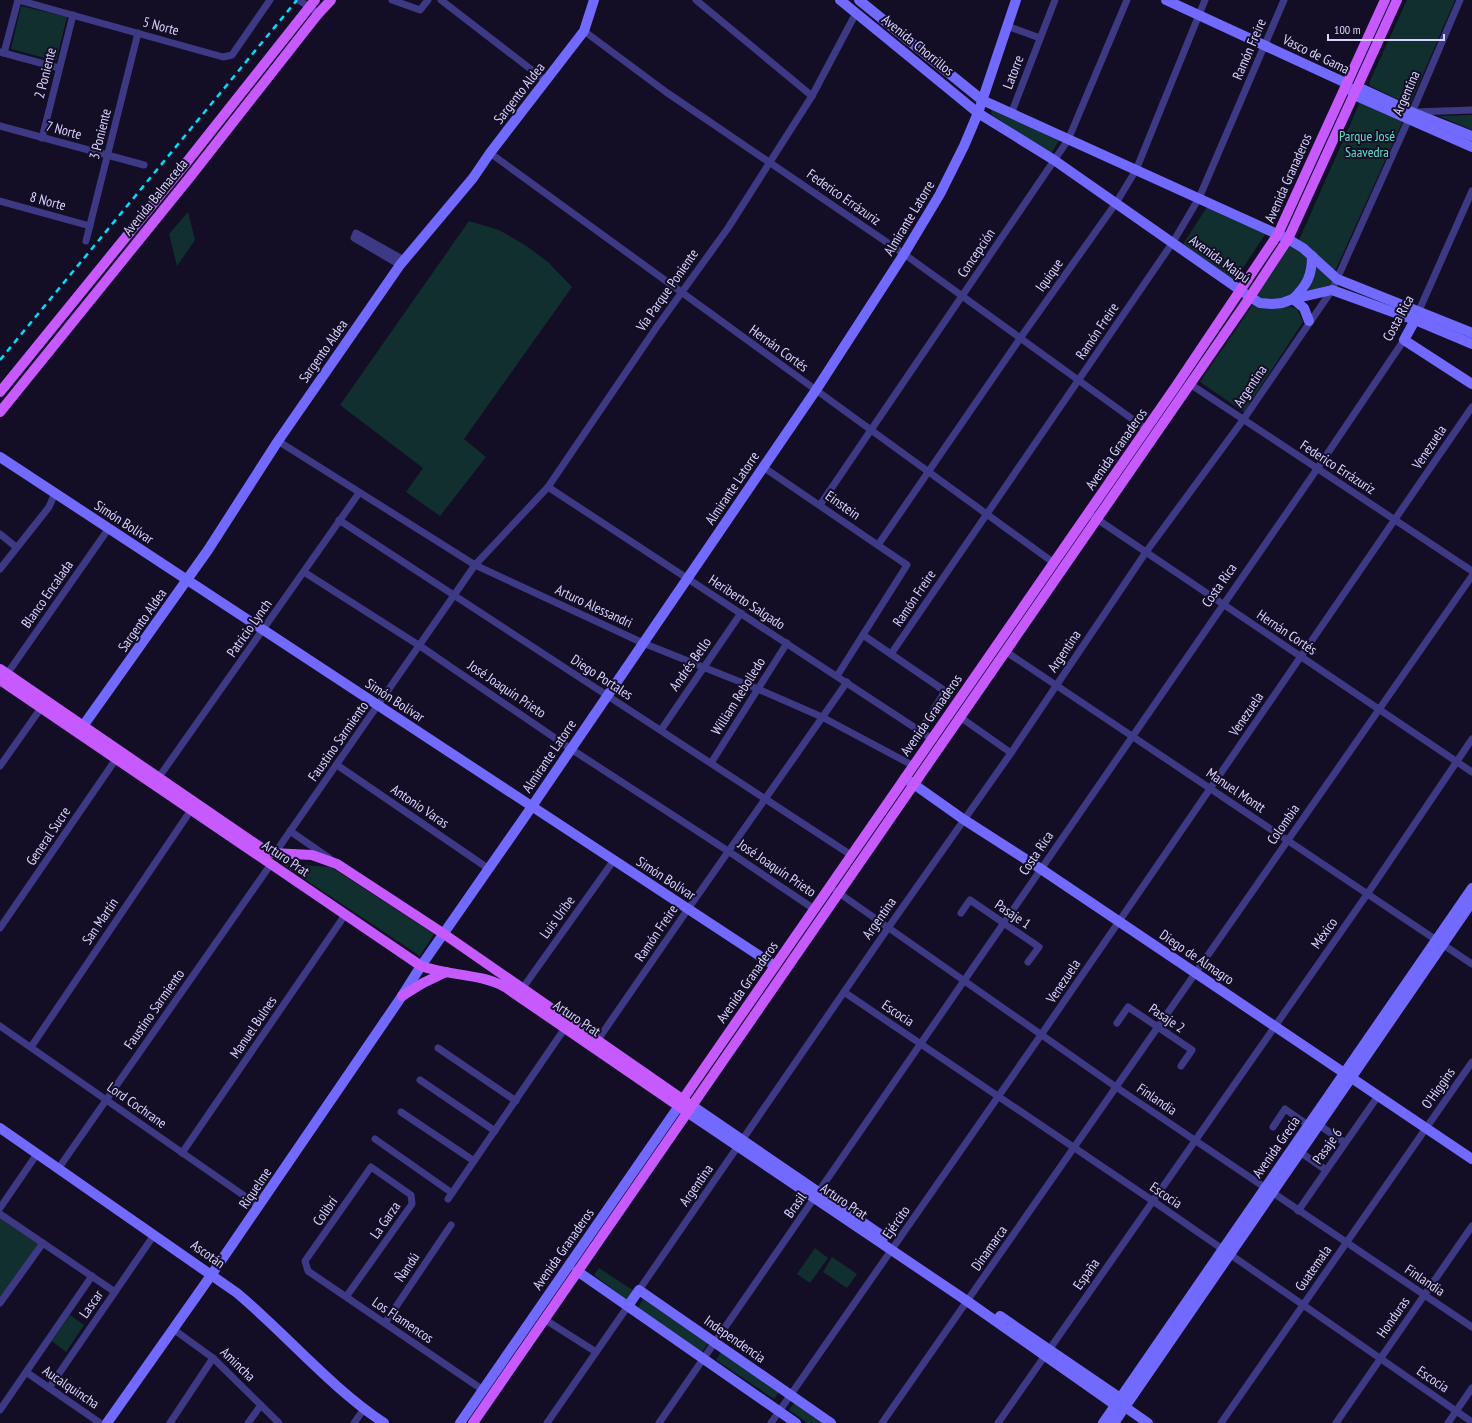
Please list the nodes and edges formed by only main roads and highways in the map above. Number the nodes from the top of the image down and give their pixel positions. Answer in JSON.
{"nodes":[{"id":1,"x":331,"y":0,"type":"edge"},
{"id":2,"x":1384,"y":0,"type":"edge"},
{"id":3,"x":1397,"y":0,"type":"edge"},
{"id":4,"x":313,"y":3,"type":"edge"},
{"id":5,"x":0,"y":392,"type":"edge"},
{"id":6,"x":0,"y":412,"type":"edge"},
{"id":7,"x":1092,"y":516,"type":"junction"},
{"id":8,"x":2,"y":675,"type":"edge"},
{"id":9,"x":909,"y":781,"type":"junction"},
{"id":10,"x":447,"y":972,"type":"junction"},
{"id":11,"x":402,"y":996,"type":"road end"},
{"id":12,"x":685,"y":1106,"type":"junction"},
{"id":13,"x":473,"y":1423,"type":"edge"}],
"edges":[{"from":1,"to":6,"type":"main road","name":"Avenida Balmaceda"},
{"from":2,"to":7,"type":"main road","name":"Avenida Granaderos"},
{"from":3,"to":7,"type":"main road","name":"Avenida Granaderos"},
{"from":4,"to":5,"type":"main road","name":"Avenida Balmaceda"},
{"from":7,"to":9,"type":"main road","name":"Avenida Granaderos"},
{"from":7,"to":9,"type":"main road","name":"Avenida Granaderos"},
{"from":8,"to":10,"type":"main road","name":"Arturo Prat"},
{"from":8,"to":12,"type":"main road","name":"Arturo Prat"},
{"from":9,"to":12,"type":"main road","name":"Avenida Granaderos"},
{"from":9,"to":12,"type":"main road","name":"Avenida Granaderos"},
{"from":10,"to":11,"type":"main road"},
{"from":10,"to":12,"type":"main road","name":"Arturo Prat"},
{"from":12,"to":13,"type":"main road","name":"Avenida Granaderos"}]}
